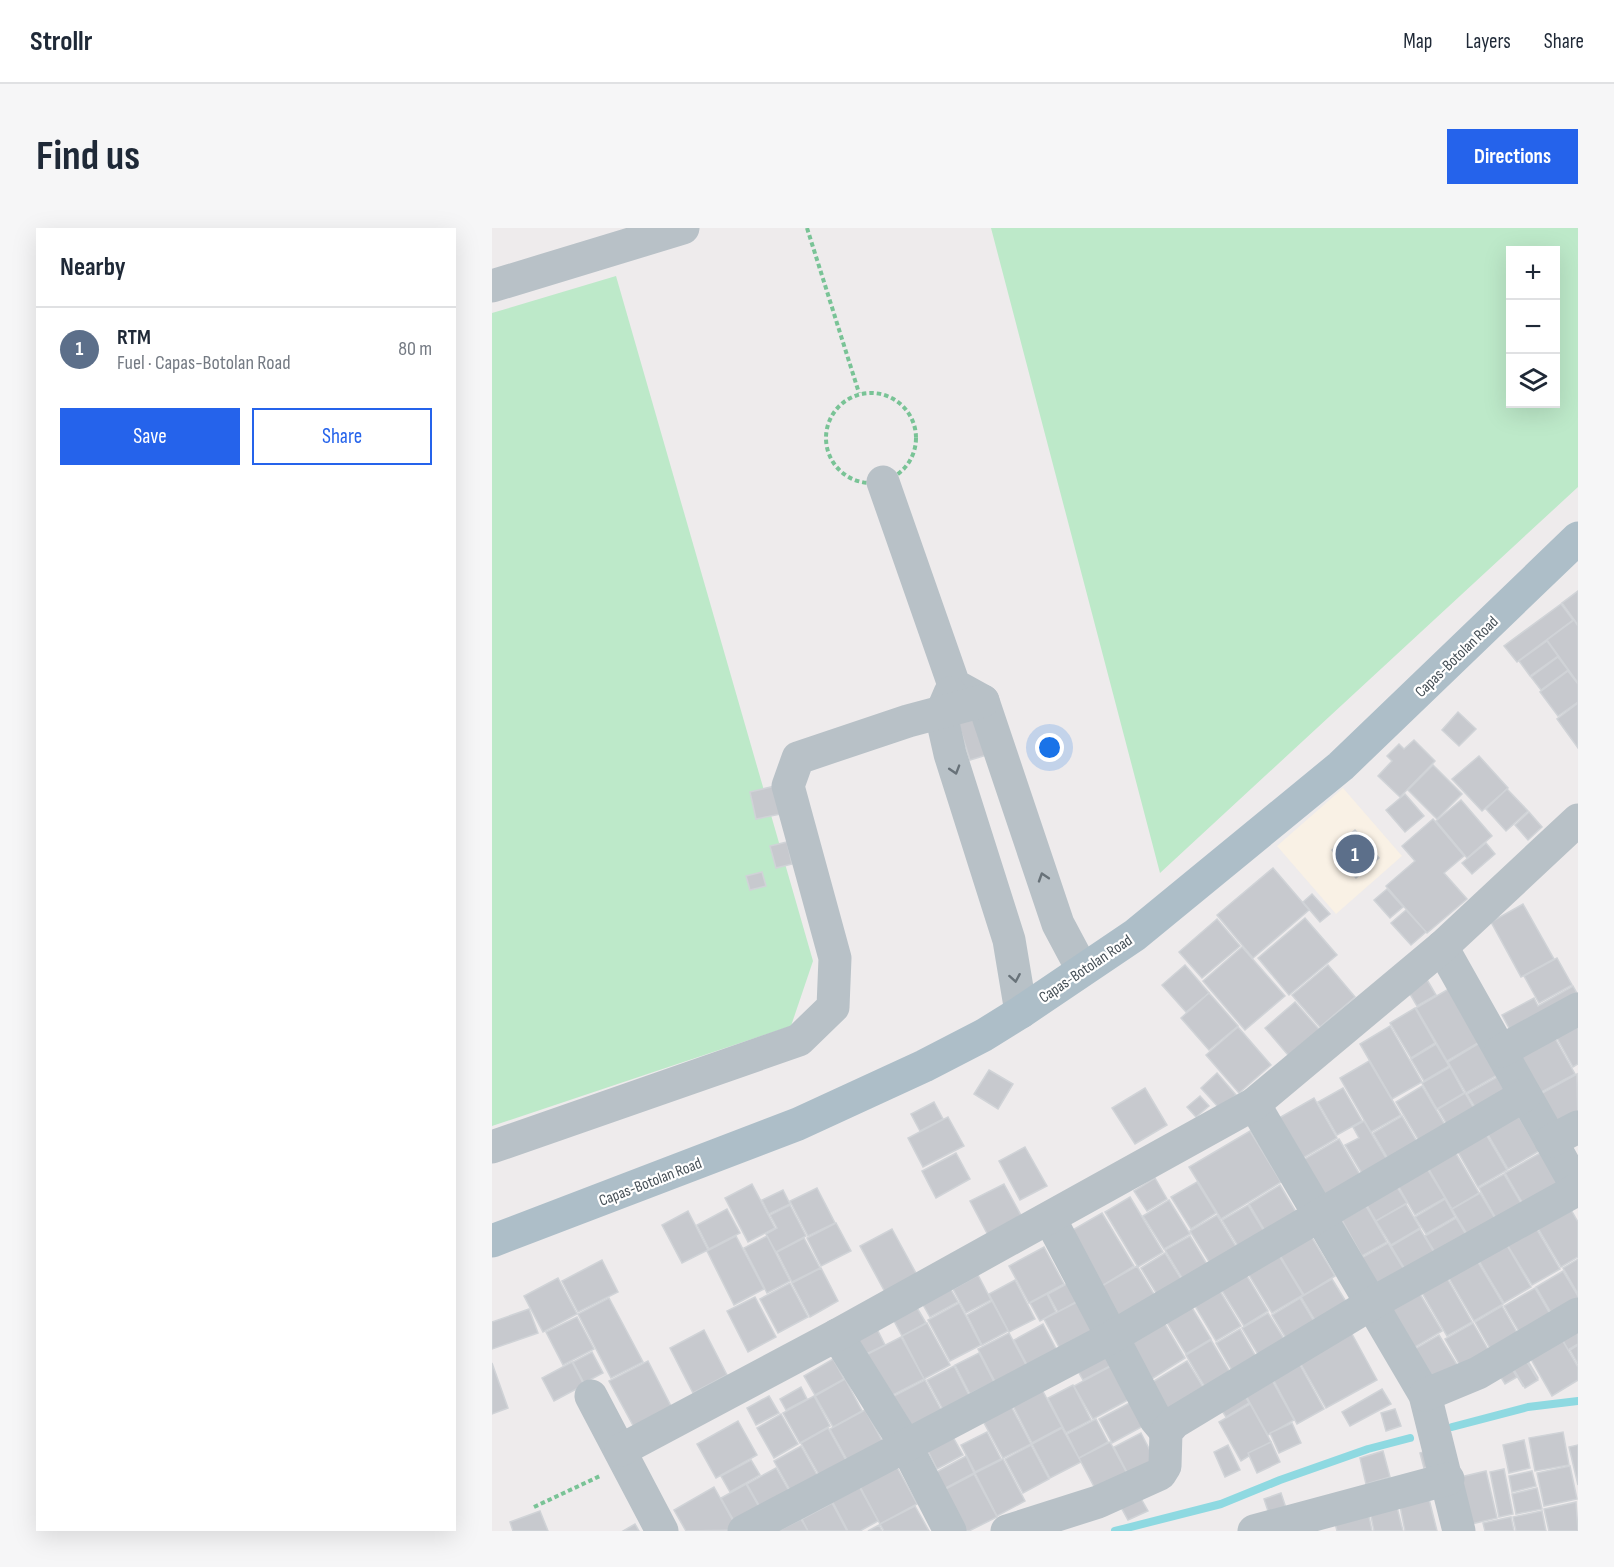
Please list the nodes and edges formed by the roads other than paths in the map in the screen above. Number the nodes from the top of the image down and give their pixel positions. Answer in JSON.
{"nodes":[{"id":1,"x":683,"y":228,"type":"edge"},
{"id":2,"x":492,"y":286,"type":"edge"},
{"id":3,"x":883,"y":482,"type":"road end"},
{"id":4,"x":1578,"y":538,"type":"edge"},
{"id":5,"x":954,"y":685,"type":"junction"},
{"id":6,"x":983,"y":701,"type":"junction"},
{"id":7,"x":941,"y":714,"type":"junction"},
{"id":8,"x":1578,"y":820,"type":"edge"},
{"id":9,"x":1026,"y":825,"type":"junction"},
{"id":10,"x":977,"y":840,"type":"junction"},
{"id":11,"x":1058,"y":924,"type":"junction"},
{"id":12,"x":1009,"y":940,"type":"junction"},
{"id":13,"x":1442,"y":947,"type":"junction"},
{"id":14,"x":1082,"y":969,"type":"junction"},
{"id":15,"x":1578,"y":1009,"type":"edge"},
{"id":16,"x":1021,"y":1012,"type":"junction"},
{"id":17,"x":1501,"y":1051,"type":"junction"},
{"id":18,"x":1525,"y":1095,"type":"junction"},
{"id":19,"x":1254,"y":1104,"type":"junction"},
{"id":20,"x":1564,"y":1134,"type":"edge"},
{"id":21,"x":492,"y":1147,"type":"edge"},
{"id":22,"x":1578,"y":1189,"type":"edge"},
{"id":23,"x":1319,"y":1215,"type":"junction"},
{"id":24,"x":1050,"y":1219,"type":"junction"},
{"id":25,"x":492,"y":1241,"type":"edge"},
{"id":26,"x":1371,"y":1304,"type":"junction"},
{"id":27,"x":1578,"y":1314,"type":"edge"},
{"id":28,"x":837,"y":1335,"type":"junction"},
{"id":29,"x":1112,"y":1337,"type":"junction"},
{"id":30,"x":1425,"y":1395,"type":"junction"},
{"id":31,"x":591,"y":1396,"type":"dead end"},
{"id":32,"x":1166,"y":1432,"type":"junction"},
{"id":33,"x":905,"y":1444,"type":"junction"},
{"id":34,"x":625,"y":1456,"type":"junction"},
{"id":35,"x":1448,"y":1479,"type":"junction"},
{"id":36,"x":662,"y":1531,"type":"edge"},
{"id":37,"x":744,"y":1531,"type":"edge"},
{"id":38,"x":950,"y":1531,"type":"edge"},
{"id":39,"x":1007,"y":1531,"type":"edge"},
{"id":40,"x":1254,"y":1531,"type":"edge"},
{"id":41,"x":1459,"y":1531,"type":"edge"}],
"edges":[{"from":1,"to":2,"type":"street"},
{"from":3,"to":5,"type":"street"},
{"from":4,"to":14,"type":"main road","name":"Capas-Botolan Road"},
{"from":5,"to":6,"type":"street"},
{"from":5,"to":7,"type":"street"},
{"from":6,"to":7,"type":"street"},
{"from":6,"to":9,"type":"street"},
{"from":7,"to":10,"type":"street","one_way":true},
{"from":7,"to":21,"type":"street"},
{"from":8,"to":13,"type":"street"},
{"from":9,"to":10,"type":"street"},
{"from":11,"to":9,"type":"street","one_way":true},
{"from":10,"to":12,"type":"street"},
{"from":11,"to":12,"type":"street"},
{"from":11,"to":14,"type":"street"},
{"from":12,"to":16,"type":"street","one_way":true},
{"from":13,"to":17,"type":"street"},
{"from":13,"to":19,"type":"street"},
{"from":14,"to":16,"type":"main road","name":"Capas-Botolan Road"},
{"from":15,"to":17,"type":"street"},
{"from":16,"to":25,"type":"main road","name":"Capas-Botolan Road"},
{"from":17,"to":18,"type":"street"},
{"from":18,"to":20,"type":"street"},
{"from":18,"to":23,"type":"street"},
{"from":19,"to":23,"type":"street"},
{"from":19,"to":24,"type":"street"},
{"from":20,"to":22,"type":"street"},
{"from":22,"to":26,"type":"street"},
{"from":23,"to":26,"type":"street"},
{"from":23,"to":29,"type":"street"},
{"from":24,"to":28,"type":"street"},
{"from":24,"to":29,"type":"street"},
{"from":26,"to":30,"type":"street"},
{"from":26,"to":32,"type":"street"},
{"from":27,"to":30,"type":"street"},
{"from":28,"to":33,"type":"street"},
{"from":28,"to":34,"type":"street"},
{"from":29,"to":32,"type":"street"},
{"from":29,"to":33,"type":"street"},
{"from":30,"to":35,"type":"street"},
{"from":31,"to":34,"type":"street"},
{"from":32,"to":39,"type":"street"},
{"from":33,"to":37,"type":"street"},
{"from":33,"to":38,"type":"street"},
{"from":34,"to":36,"type":"street"},
{"from":35,"to":40,"type":"street"},
{"from":35,"to":41,"type":"street"}]}
